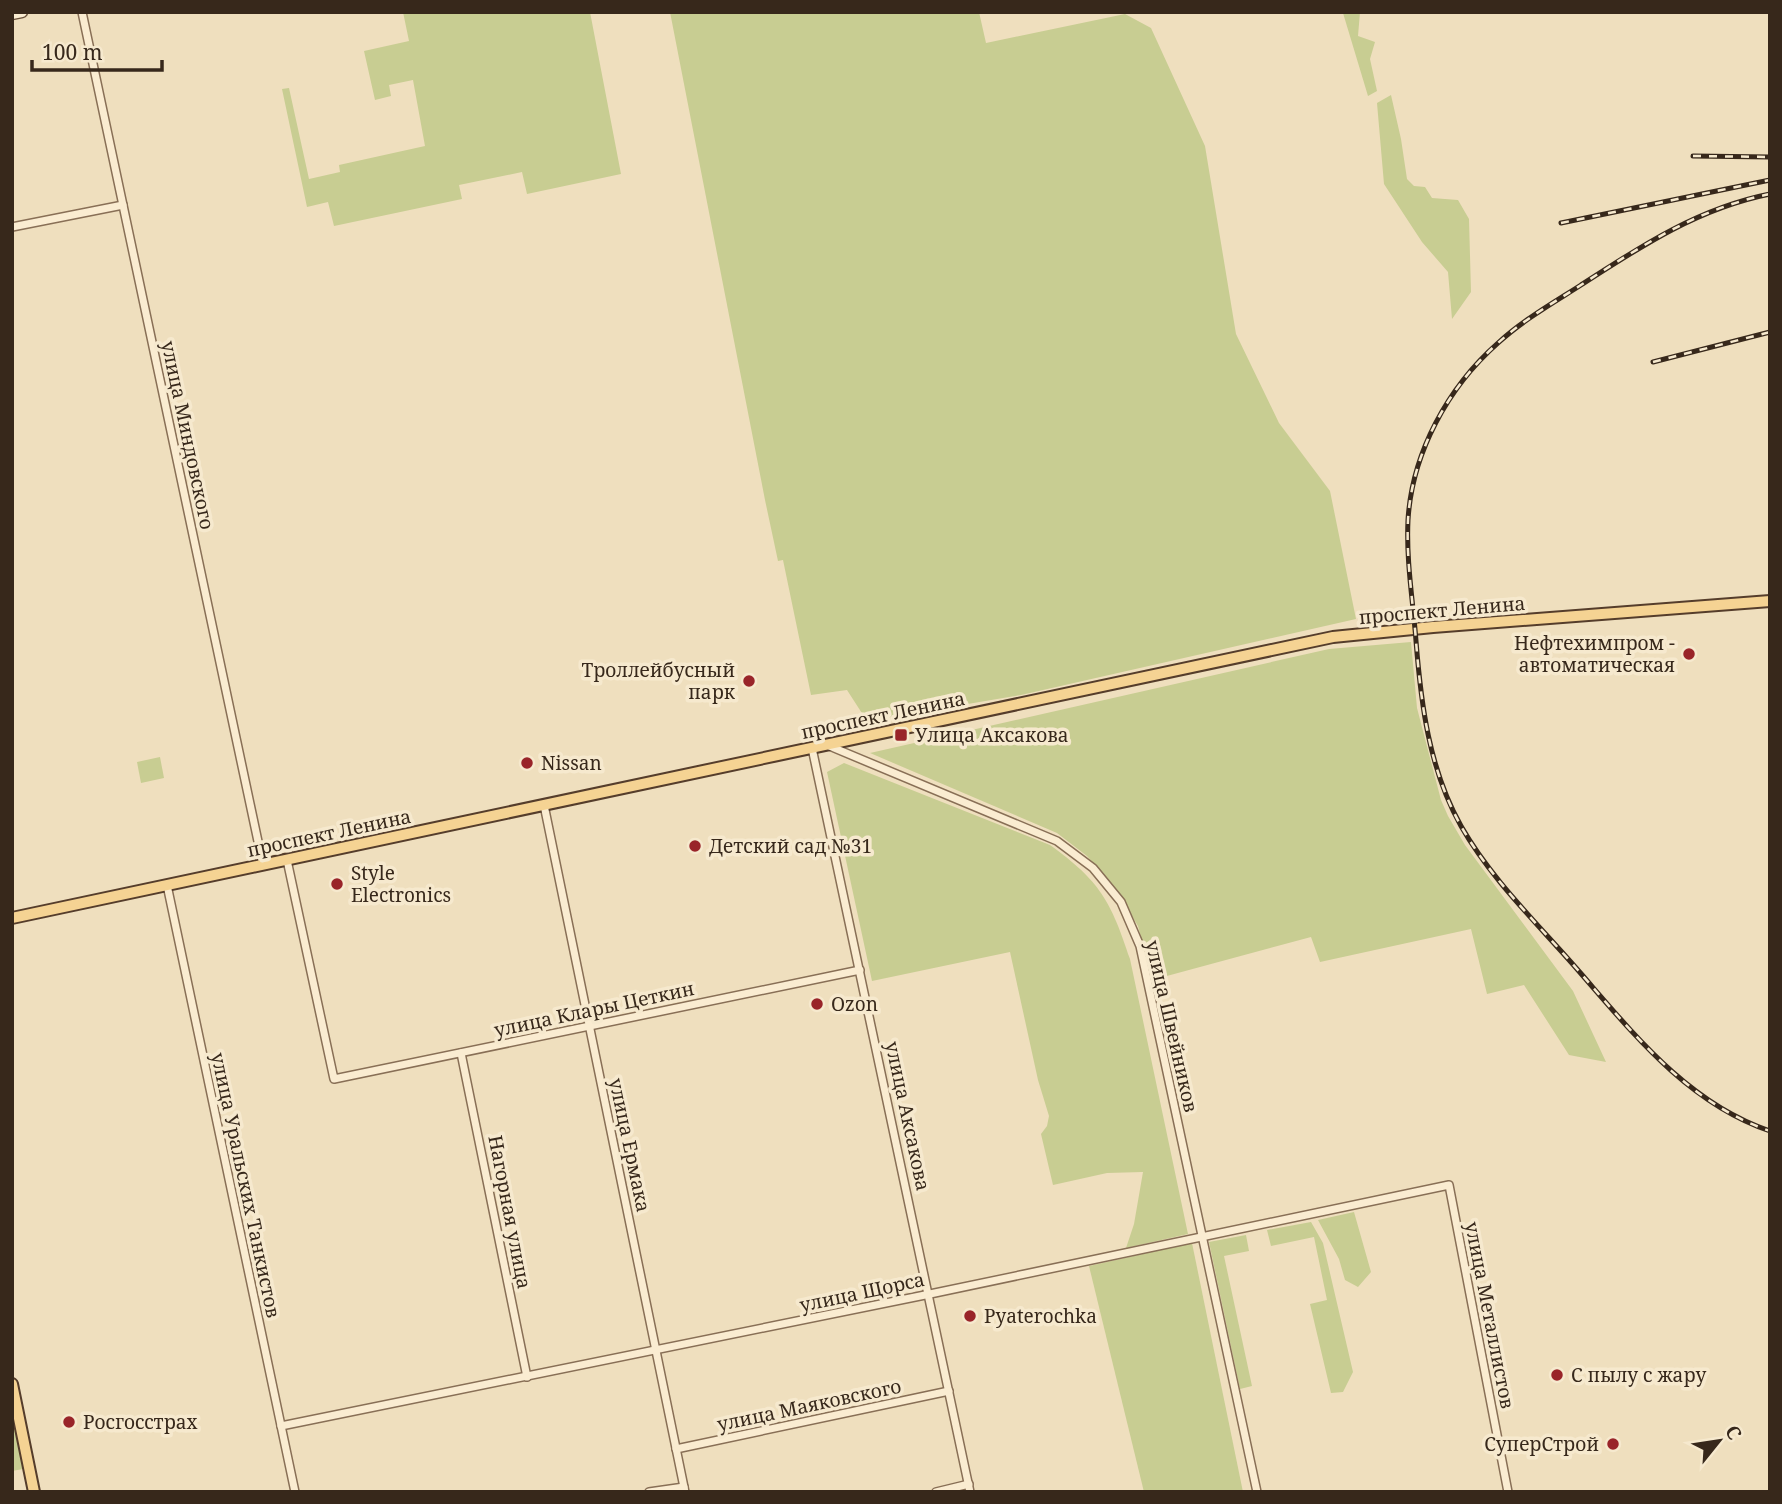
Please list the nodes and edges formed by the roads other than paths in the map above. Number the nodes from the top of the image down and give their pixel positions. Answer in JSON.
{"nodes":[{"id":1,"x":22,"y":12,"type":"edge"},
{"id":2,"x":82,"y":12,"type":"edge"},
{"id":3,"x":12,"y":14,"type":"edge"},
{"id":4,"x":123,"y":205,"type":"junction"},
{"id":5,"x":12,"y":227,"type":"edge"},
{"id":6,"x":1770,"y":601,"type":"edge"},
{"id":7,"x":826,"y":745,"type":"junction"},
{"id":8,"x":813,"y":748,"type":"junction"},
{"id":9,"x":544,"y":805,"type":"junction"},
{"id":10,"x":287,"y":860,"type":"junction"},
{"id":11,"x":263,"y":865,"type":"junction"},
{"id":12,"x":166,"y":886,"type":"junction"},
{"id":13,"x":12,"y":918,"type":"edge"},
{"id":14,"x":860,"y":970,"type":"junction"},
{"id":15,"x":590,"y":1026,"type":"junction"},
{"id":16,"x":461,"y":1053,"type":"junction"},
{"id":17,"x":1449,"y":1185,"type":"joint"},
{"id":18,"x":1203,"y":1237,"type":"junction"},
{"id":19,"x":930,"y":1294,"type":"junction"},
{"id":20,"x":657,"y":1350,"type":"junction"},
{"id":21,"x":527,"y":1377,"type":"junction"},
{"id":22,"x":12,"y":1384,"type":"edge"},
{"id":23,"x":949,"y":1391,"type":"junction"},
{"id":24,"x":281,"y":1426,"type":"junction"},
{"id":25,"x":676,"y":1450,"type":"junction"},
{"id":26,"x":969,"y":1488,"type":"edge"},
{"id":27,"x":684,"y":1489,"type":"edge"},
{"id":28,"x":34,"y":1492,"type":"edge"},
{"id":29,"x":295,"y":1492,"type":"edge"},
{"id":30,"x":649,"y":1492,"type":"edge"},
{"id":31,"x":936,"y":1492,"type":"edge"},
{"id":32,"x":1257,"y":1492,"type":"edge"},
{"id":33,"x":1508,"y":1492,"type":"edge"}],
"edges":[{"from":1,"to":3,"type":"street"},
{"from":2,"to":4,"type":"street","name":"улица Миндовского"},
{"from":4,"to":5,"type":"street"},
{"from":4,"to":11,"type":"street","name":"улица Миндовского"},
{"from":6,"to":7,"type":"main road","name":"проспект Ленина"},
{"from":7,"to":8,"type":"main road","name":"проспект Ленина"},
{"from":7,"to":18,"type":"street","name":"улица Швейников"},
{"from":8,"to":9,"type":"main road","name":"проспект Ленина"},
{"from":8,"to":14,"type":"street","name":"улица Аксакова"},
{"from":9,"to":10,"type":"main road","name":"проспект Ленина"},
{"from":9,"to":15,"type":"street","name":"улица Ермака"},
{"from":10,"to":11,"type":"main road","name":"проспект Ленина"},
{"from":10,"to":16,"type":"street","name":"улица Клары Цеткин"},
{"from":11,"to":12,"type":"main road","name":"проспект Ленина"},
{"from":12,"to":13,"type":"main road","name":"проспект Ленина"},
{"from":12,"to":24,"type":"street","name":"улица Уральских Танкистов"},
{"from":14,"to":15,"type":"street","name":"улица Клары Цеткин"},
{"from":14,"to":19,"type":"street","name":"улица Аксакова"},
{"from":15,"to":16,"type":"street","name":"улица Клары Цеткин"},
{"from":15,"to":20,"type":"street","name":"улица Ермака"},
{"from":16,"to":21,"type":"street","name":"Нагорная улица"},
{"from":17,"to":18,"type":"street","name":"улица Щорса"},
{"from":17,"to":33,"type":"street","name":"улица Металлистов"},
{"from":18,"to":19,"type":"street","name":"улица Щорса"},
{"from":18,"to":32,"type":"street","name":"улица Швейников"},
{"from":19,"to":20,"type":"street","name":"улица Щорса"},
{"from":19,"to":23,"type":"street","name":"улица Аксакова"},
{"from":20,"to":21,"type":"street","name":"улица Щорса"},
{"from":20,"to":25,"type":"street","name":"улица Ермака"},
{"from":21,"to":24,"type":"street","name":"улица Щорса"},
{"from":22,"to":28,"type":"main road"},
{"from":23,"to":25,"type":"street","name":"улица Маяковского"},
{"from":23,"to":26,"type":"street","name":"улица Аксакова"},
{"from":24,"to":29,"type":"street","name":"улица Уральских Танкистов"},
{"from":25,"to":27,"type":"street","name":"улица Ермака"},
{"from":26,"to":31,"type":"street"},
{"from":27,"to":30,"type":"street"}]}
